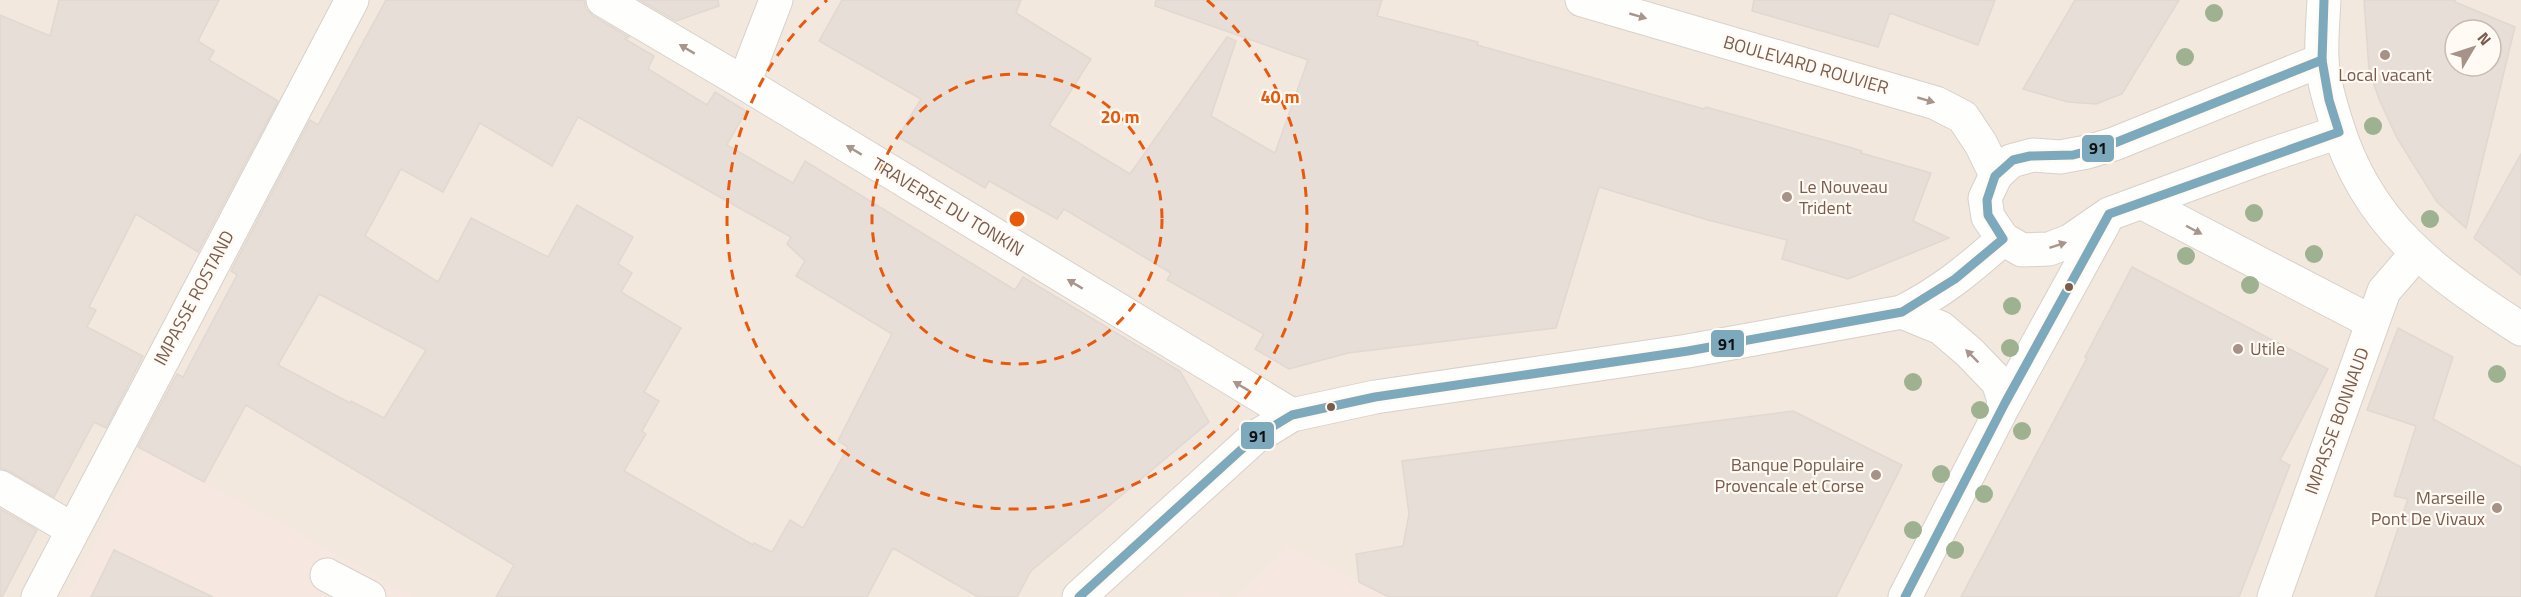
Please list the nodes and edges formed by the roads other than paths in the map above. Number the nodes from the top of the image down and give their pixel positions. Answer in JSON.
{"nodes":[{"id":1,"x":352,"y":0,"type":"edge"},
{"id":2,"x":603,"y":0,"type":"edge"},
{"id":3,"x":776,"y":0,"type":"edge"},
{"id":4,"x":1582,"y":0,"type":"edge"},
{"id":5,"x":2324,"y":0,"type":"edge"},
{"id":6,"x":2322,"y":60,"type":"junction"},
{"id":7,"x":744,"y":83,"type":"junction"},
{"id":8,"x":2339,"y":132,"type":"junction"},
{"id":9,"x":1996,"y":175,"type":"junction"},
{"id":10,"x":2142,"y":202,"type":"junction"},
{"id":11,"x":2109,"y":214,"type":"junction"},
{"id":12,"x":2003,"y":239,"type":"junction"},
{"id":13,"x":2416,"y":254,"type":"junction"},
{"id":14,"x":1902,"y":312,"type":"junction"},
{"id":15,"x":2372,"y":322,"type":"junction"},
{"id":16,"x":2521,"y":329,"type":"edge"},
{"id":17,"x":2005,"y":403,"type":"junction"},
{"id":18,"x":1292,"y":415,"type":"junction"},
{"id":19,"x":0,"y":487,"type":"edge"},
{"id":20,"x":72,"y":529,"type":"junction"},
{"id":21,"x":327,"y":575,"type":"dead end"},
{"id":22,"x":38,"y":597,"type":"edge"},
{"id":23,"x":369,"y":597,"type":"edge"},
{"id":24,"x":1079,"y":597,"type":"edge"},
{"id":25,"x":1905,"y":597,"type":"edge"},
{"id":26,"x":2274,"y":597,"type":"edge"}],
"edges":[{"from":1,"to":20,"type":"street","name":"IMPASSE ROSTAND"},
{"from":7,"to":2,"type":"street","name":"TRAVERSE DU TONKIN","one_way":true},
{"from":3,"to":7,"type":"street"},
{"from":4,"to":9,"type":"street","name":"BOULEVARD ROUVIER","one_way":true},
{"from":5,"to":6,"type":"street"},
{"from":6,"to":8,"type":"street"},
{"from":6,"to":9,"type":"street"},
{"from":18,"to":7,"type":"street","name":"TRAVERSE DU TONKIN","one_way":true},
{"from":8,"to":10,"type":"street"},
{"from":8,"to":13,"type":"street"},
{"from":9,"to":12,"type":"street"},
{"from":10,"to":11,"type":"street"},
{"from":10,"to":15,"type":"street","one_way":true},
{"from":12,"to":11,"type":"street","one_way":true},
{"from":11,"to":17,"type":"street"},
{"from":12,"to":14,"type":"street"},
{"from":13,"to":15,"type":"street","name":"IMPASSE BONNAUD"},
{"from":13,"to":16,"type":"street"},
{"from":17,"to":14,"type":"street","one_way":true},
{"from":14,"to":18,"type":"street"},
{"from":15,"to":26,"type":"street","name":"IMPASSE BONNAUD"},
{"from":17,"to":25,"type":"street"},
{"from":18,"to":24,"type":"street"},
{"from":19,"to":20,"type":"street"},
{"from":20,"to":22,"type":"street","name":"IMPASSE ROSTAND"},
{"from":21,"to":23,"type":"street"}]}
